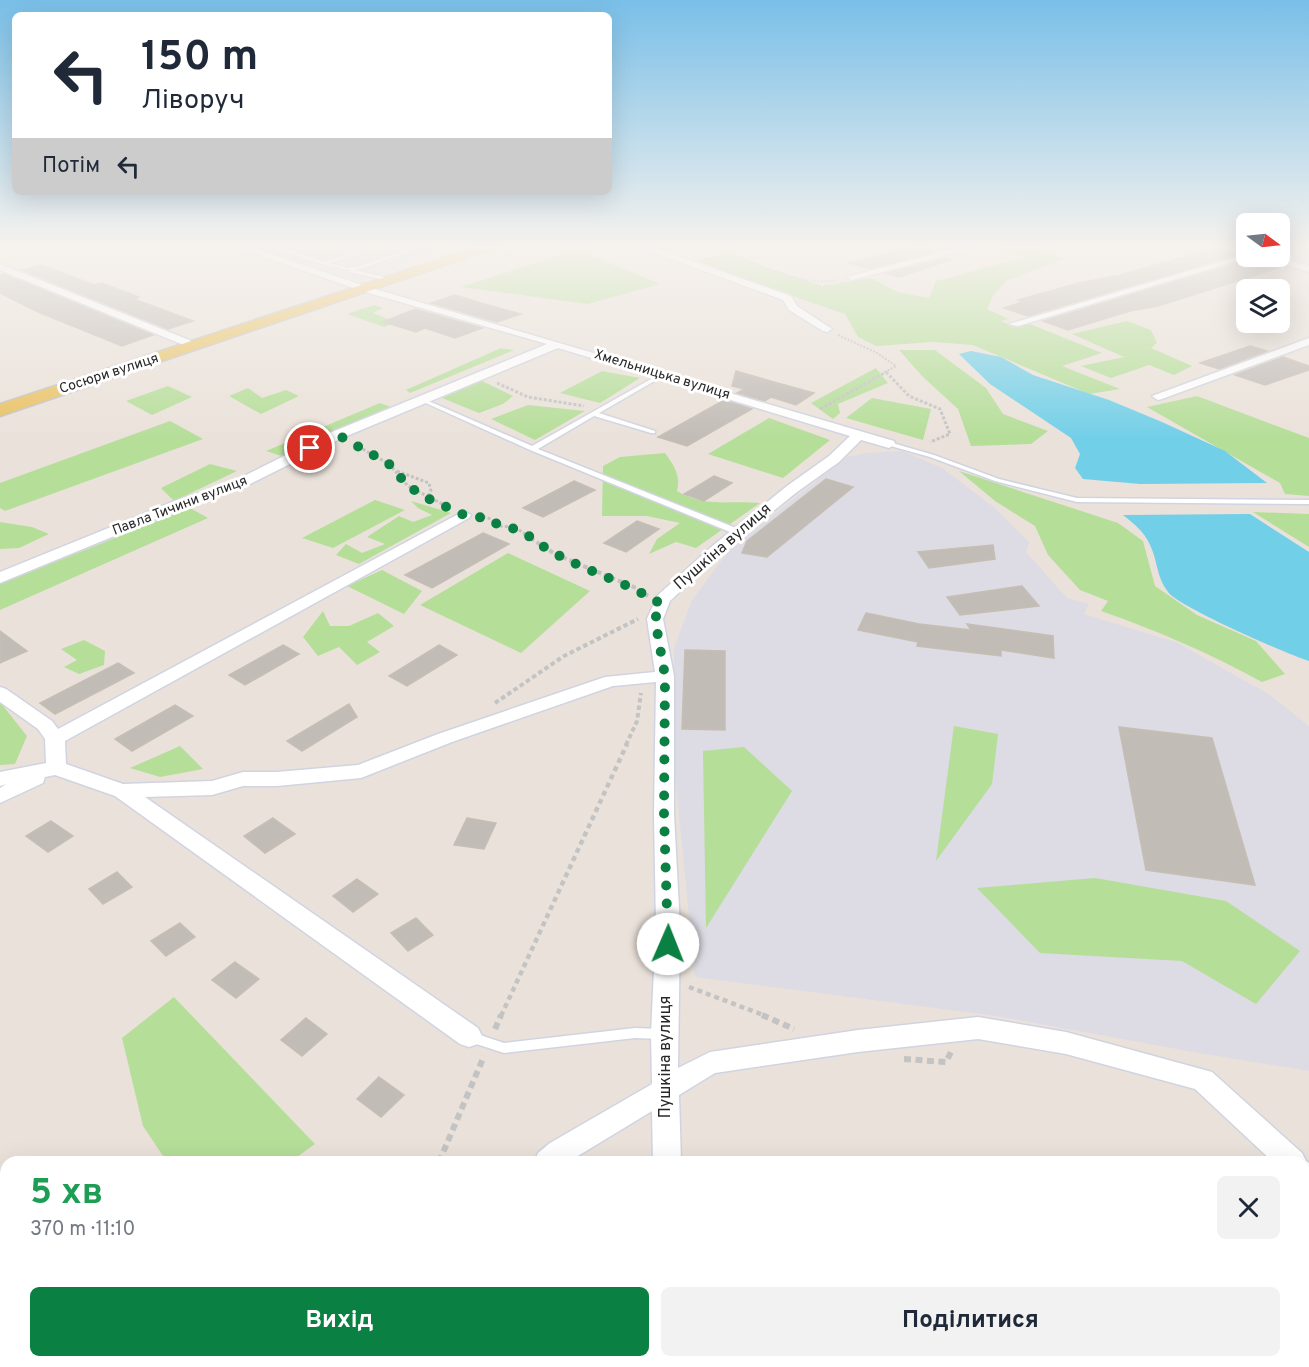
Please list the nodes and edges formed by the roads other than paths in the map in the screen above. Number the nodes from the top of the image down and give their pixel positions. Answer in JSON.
{"nodes":[{"id":1,"x":108,"y":311,"type":"edge"},
{"id":2,"x":299,"y":311,"type":"edge"},
{"id":3,"x":440,"y":311,"type":"edge"},
{"id":4,"x":798,"y":311,"type":"edge"},
{"id":5,"x":1060,"y":311,"type":"edge"},
{"id":6,"x":1014,"y":324,"type":"dead end"},
{"id":7,"x":827,"y":328,"type":"road end"},
{"id":8,"x":1309,"y":341,"type":"edge"},
{"id":9,"x":557,"y":344,"type":"junction"},
{"id":10,"x":195,"y":346,"type":"junction"},
{"id":11,"x":662,"y":375,"type":"junction"},
{"id":12,"x":1158,"y":396,"type":"dead end"},
{"id":13,"x":422,"y":400,"type":"junction"},
{"id":14,"x":0,"y":410,"type":"edge"},
{"id":15,"x":594,"y":414,"type":"junction"},
{"id":16,"x":653,"y":432,"type":"dead end"},
{"id":17,"x":859,"y":435,"type":"junction"},
{"id":18,"x":893,"y":445,"type":"joint"},
{"id":19,"x":532,"y":449,"type":"junction"},
{"id":20,"x":1309,"y":502,"type":"edge"},
{"id":21,"x":464,"y":515,"type":"road end"},
{"id":22,"x":738,"y":532,"type":"junction"},
{"id":23,"x":0,"y":578,"type":"edge"},
{"id":24,"x":665,"y":676,"type":"junction"},
{"id":25,"x":0,"y":693,"type":"edge"},
{"id":26,"x":55,"y":738,"type":"junction"},
{"id":27,"x":56,"y":768,"type":"junction"},
{"id":28,"x":0,"y":779,"type":"edge"},
{"id":29,"x":122,"y":792,"type":"junction"},
{"id":30,"x":0,"y":796,"type":"edge"},
{"id":31,"x":663,"y":1034,"type":"junction"},
{"id":32,"x":479,"y":1039,"type":"joint"},
{"id":33,"x":665,"y":1090,"type":"junction"},
{"id":34,"x":555,"y":1156,"type":"edge"},
{"id":35,"x":667,"y":1156,"type":"edge"},
{"id":36,"x":1285,"y":1156,"type":"edge"}],
"edges":[{"from":1,"to":10,"type":"street"},
{"from":2,"to":10,"type":"main road","name":"Сосюри вулиця"},
{"from":3,"to":9,"type":"street","name":"Хмельницька вулиця"},
{"from":4,"to":7,"type":"street"},
{"from":5,"to":6,"type":"street"},
{"from":8,"to":12,"type":"street"},
{"from":9,"to":11,"type":"street","name":"Хмельницька вулиця"},
{"from":9,"to":13,"type":"street","name":"Павла Тичини вулиця"},
{"from":10,"to":14,"type":"main road","name":"Сосюри вулиця"},
{"from":11,"to":15,"type":"lane"},
{"from":11,"to":17,"type":"street","name":"Хмельницька вулиця"},
{"from":13,"to":19,"type":"lane"},
{"from":13,"to":23,"type":"street","name":"Павла Тичини вулиця"},
{"from":15,"to":16,"type":"lane"},
{"from":15,"to":19,"type":"lane"},
{"from":17,"to":18,"type":"street","name":"Хмельницька вулиця"},
{"from":17,"to":22,"type":"street","name":"Пушкіна вулиця"},
{"from":18,"to":20,"type":"lane"},
{"from":19,"to":22,"type":"lane"},
{"from":21,"to":26,"type":"street"},
{"from":22,"to":24,"type":"street","name":"Пушкіна вулиця"},
{"from":24,"to":29,"type":"street"},
{"from":24,"to":31,"type":"street","name":"Пушкіна вулиця"},
{"from":25,"to":26,"type":"street"},
{"from":26,"to":27,"type":"street"},
{"from":27,"to":28,"type":"street"},
{"from":27,"to":29,"type":"street"},
{"from":27,"to":30,"type":"street"},
{"from":29,"to":32,"type":"street"},
{"from":31,"to":32,"type":"lane"},
{"from":31,"to":33,"type":"street","name":"Пушкіна вулиця"},
{"from":33,"to":34,"type":"street"},
{"from":33,"to":35,"type":"street","name":"Пушкіна вулиця"},
{"from":33,"to":36,"type":"street"}]}
